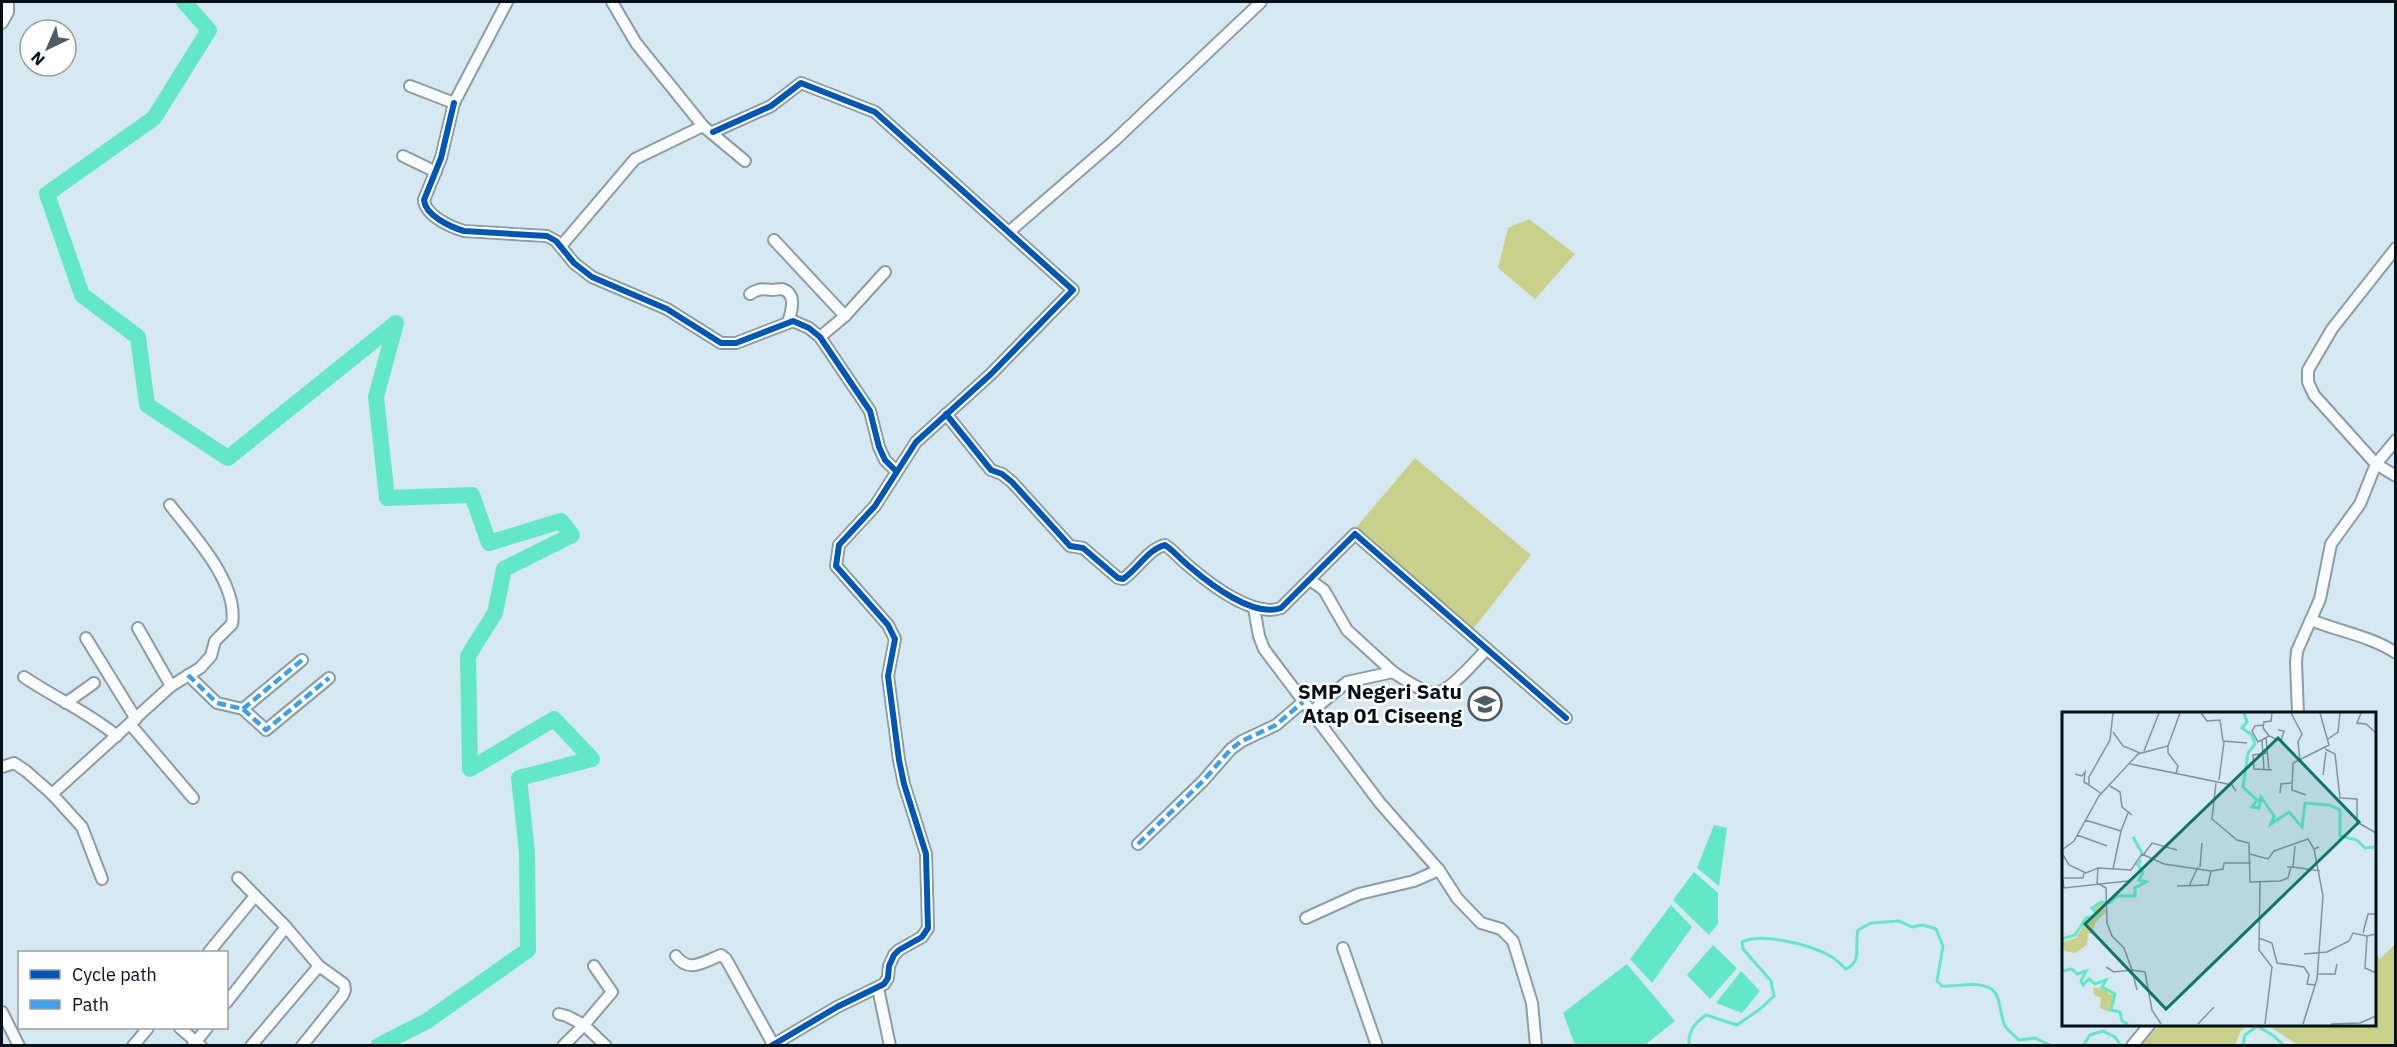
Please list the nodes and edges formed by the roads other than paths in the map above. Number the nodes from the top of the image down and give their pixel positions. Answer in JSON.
{"nodes":[{"id":1,"x":8,"y":2,"type":"edge"},
{"id":2,"x":507,"y":2,"type":"edge"},
{"id":3,"x":612,"y":2,"type":"edge"},
{"id":4,"x":1261,"y":2,"type":"edge"},
{"id":5,"x":2,"y":23,"type":"edge"},
{"id":6,"x":410,"y":86,"type":"dead end"},
{"id":7,"x":454,"y":103,"type":"junction"},
{"id":8,"x":703,"y":126,"type":"junction"},
{"id":9,"x":713,"y":132,"type":"junction"},
{"id":10,"x":403,"y":156,"type":"dead end"},
{"id":11,"x":745,"y":161,"type":"dead end"},
{"id":12,"x":436,"y":172,"type":"junction"},
{"id":13,"x":1010,"y":231,"type":"junction"},
{"id":14,"x":774,"y":240,"type":"dead end"},
{"id":15,"x":561,"y":246,"type":"junction"},
{"id":16,"x":2396,"y":248,"type":"edge"},
{"id":17,"x":885,"y":272,"type":"dead end"},
{"id":18,"x":750,"y":294,"type":"dead end"},
{"id":19,"x":845,"y":316,"type":"junction"},
{"id":20,"x":788,"y":323,"type":"junction"},
{"id":21,"x":820,"y":337,"type":"junction"},
{"id":22,"x":946,"y":414,"type":"junction"},
{"id":23,"x":2396,"y":440,"type":"edge"},
{"id":24,"x":2376,"y":464,"type":"junction"},
{"id":25,"x":896,"y":471,"type":"junction"},
{"id":26,"x":2396,"y":476,"type":"edge"},
{"id":27,"x":170,"y":506,"type":"dead end"},
{"id":28,"x":1310,"y":580,"type":"junction"},
{"id":29,"x":1254,"y":608,"type":"junction"},
{"id":30,"x":2311,"y":620,"type":"junction"},
{"id":31,"x":138,"y":628,"type":"dead end"},
{"id":32,"x":86,"y":638,"type":"dead end"},
{"id":33,"x":1487,"y":649,"type":"junction"},
{"id":34,"x":2396,"y":653,"type":"edge"},
{"id":35,"x":302,"y":660,"type":"dead end"},
{"id":36,"x":1392,"y":672,"type":"junction"},
{"id":37,"x":188,"y":675,"type":"junction"},
{"id":38,"x":24,"y":677,"type":"dead end"},
{"id":39,"x":328,"y":678,"type":"dead end"},
{"id":40,"x":94,"y":682,"type":"dead end"},
{"id":41,"x":171,"y":686,"type":"junction"},
{"id":42,"x":1303,"y":702,"type":"junction"},
{"id":43,"x":66,"y":703,"type":"junction"},
{"id":44,"x":243,"y":709,"type":"junction"},
{"id":45,"x":1311,"y":712,"type":"junction"},
{"id":46,"x":2298,"y":712,"type":"edge"},
{"id":47,"x":1566,"y":718,"type":"dead end"},
{"id":48,"x":133,"y":722,"type":"junction"},
{"id":49,"x":117,"y":736,"type":"junction"},
{"id":50,"x":2,"y":767,"type":"edge"},
{"id":51,"x":52,"y":794,"type":"junction"},
{"id":52,"x":193,"y":798,"type":"dead end"},
{"id":53,"x":1138,"y":844,"type":"dead end"},
{"id":54,"x":1439,"y":870,"type":"junction"},
{"id":55,"x":238,"y":878,"type":"dead end"},
{"id":56,"x":102,"y":879,"type":"dead end"},
{"id":57,"x":255,"y":896,"type":"junction"},
{"id":58,"x":1306,"y":918,"type":"dead end"},
{"id":59,"x":286,"y":927,"type":"junction"},
{"id":60,"x":1343,"y":948,"type":"dead end"},
{"id":61,"x":210,"y":951,"type":"edge"},
{"id":62,"x":676,"y":956,"type":"dead end"},
{"id":63,"x":319,"y":966,"type":"junction"},
{"id":64,"x":594,"y":966,"type":"dead end"},
{"id":65,"x":878,"y":988,"type":"junction"},
{"id":66,"x":228,"y":1000,"type":"edge"},
{"id":67,"x":2,"y":1012,"type":"edge"},
{"id":68,"x":559,"y":1014,"type":"dead end"},
{"id":69,"x":584,"y":1025,"type":"junction"},
{"id":70,"x":2148,"y":1026,"type":"edge"},
{"id":71,"x":147,"y":1029,"type":"edge"},
{"id":72,"x":181,"y":1029,"type":"edge"},
{"id":73,"x":206,"y":1029,"type":"edge"},
{"id":74,"x":196,"y":1044,"type":"edge"},
{"id":75,"x":772,"y":1045,"type":"edge"},
{"id":76,"x":19,"y":1046,"type":"edge"},
{"id":77,"x":133,"y":1046,"type":"edge"},
{"id":78,"x":250,"y":1046,"type":"edge"},
{"id":79,"x":302,"y":1046,"type":"edge"},
{"id":80,"x":563,"y":1046,"type":"edge"},
{"id":81,"x":606,"y":1046,"type":"edge"},
{"id":82,"x":890,"y":1046,"type":"edge"},
{"id":83,"x":1377,"y":1046,"type":"edge"},
{"id":84,"x":1536,"y":1046,"type":"edge"},
{"id":85,"x":2132,"y":1046,"type":"edge"}],
"edges":[{"from":1,"to":5,"type":"street"},
{"from":2,"to":7,"type":"street"},
{"from":3,"to":8,"type":"street"},
{"from":4,"to":13,"type":"street"},
{"from":6,"to":7,"type":"street"},
{"from":7,"to":12,"type":"street"},
{"from":8,"to":9,"type":"street"},
{"from":8,"to":15,"type":"street"},
{"from":9,"to":11,"type":"street"},
{"from":9,"to":13,"type":"street"},
{"from":10,"to":12,"type":"street"},
{"from":12,"to":15,"type":"street"},
{"from":13,"to":22,"type":"street"},
{"from":14,"to":19,"type":"street"},
{"from":15,"to":20,"type":"street"},
{"from":16,"to":24,"type":"street"},
{"from":17,"to":19,"type":"street"},
{"from":18,"to":20,"type":"street"},
{"from":19,"to":21,"type":"street"},
{"from":20,"to":21,"type":"street"},
{"from":21,"to":25,"type":"street"},
{"from":22,"to":25,"type":"street"},
{"from":22,"to":29,"type":"street"},
{"from":23,"to":24,"type":"street"},
{"from":24,"to":26,"type":"street"},
{"from":24,"to":30,"type":"street"},
{"from":25,"to":65,"type":"street"},
{"from":27,"to":37,"type":"street"},
{"from":28,"to":29,"type":"street"},
{"from":28,"to":33,"type":"street"},
{"from":28,"to":36,"type":"street"},
{"from":29,"to":42,"type":"street"},
{"from":30,"to":34,"type":"street"},
{"from":30,"to":46,"type":"street"},
{"from":31,"to":41,"type":"street"},
{"from":32,"to":48,"type":"street"},
{"from":33,"to":36,"type":"street"},
{"from":33,"to":47,"type":"street"},
{"from":35,"to":44,"type":"street"},
{"from":36,"to":45,"type":"street"},
{"from":37,"to":41,"type":"street"},
{"from":37,"to":44,"type":"street"},
{"from":38,"to":43,"type":"street"},
{"from":39,"to":44,"type":"street"},
{"from":40,"to":43,"type":"street"},
{"from":41,"to":48,"type":"street"},
{"from":42,"to":45,"type":"street"},
{"from":42,"to":53,"type":"street"},
{"from":43,"to":49,"type":"street"},
{"from":45,"to":54,"type":"street"},
{"from":48,"to":49,"type":"street"},
{"from":48,"to":52,"type":"street"},
{"from":49,"to":51,"type":"street"},
{"from":50,"to":51,"type":"street"},
{"from":51,"to":56,"type":"street"},
{"from":54,"to":58,"type":"street"},
{"from":54,"to":84,"type":"street"},
{"from":55,"to":57,"type":"street"},
{"from":57,"to":59,"type":"street"},
{"from":57,"to":61,"type":"street"},
{"from":59,"to":63,"type":"street"},
{"from":59,"to":66,"type":"street"},
{"from":60,"to":83,"type":"street"},
{"from":62,"to":75,"type":"street"},
{"from":63,"to":78,"type":"street"},
{"from":63,"to":79,"type":"street"},
{"from":64,"to":69,"type":"street"},
{"from":65,"to":75,"type":"street"},
{"from":65,"to":82,"type":"street"},
{"from":67,"to":76,"type":"street"},
{"from":68,"to":69,"type":"street"},
{"from":69,"to":80,"type":"street"},
{"from":69,"to":81,"type":"street"},
{"from":70,"to":85,"type":"street"},
{"from":71,"to":77,"type":"street"},
{"from":72,"to":74,"type":"street"},
{"from":73,"to":74,"type":"street"}]}
